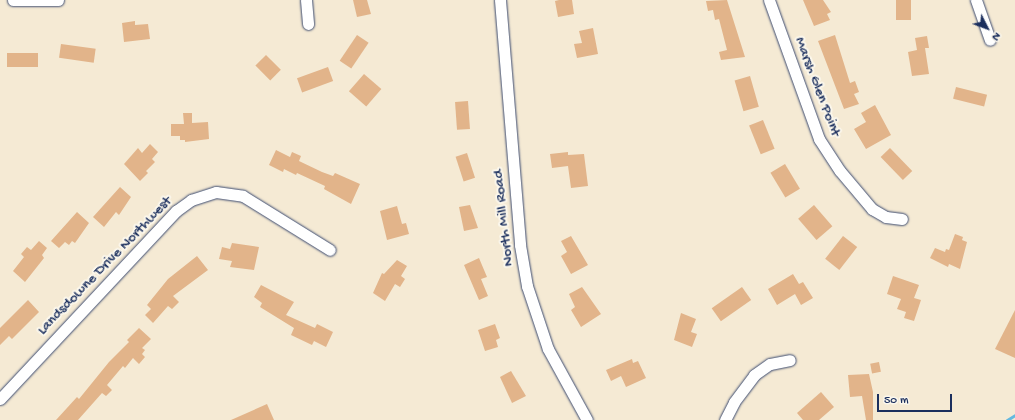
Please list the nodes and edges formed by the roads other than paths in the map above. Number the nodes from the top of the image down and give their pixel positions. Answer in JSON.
{"nodes":[{"id":1,"x":13,"y":0,"type":"edge"},
{"id":2,"x":58,"y":0,"type":"edge"},
{"id":3,"x":306,"y":0,"type":"edge"},
{"id":4,"x":500,"y":0,"type":"edge"},
{"id":5,"x":769,"y":0,"type":"edge"},
{"id":6,"x":976,"y":0,"type":"edge"},
{"id":7,"x":308,"y":24,"type":"dead end"},
{"id":8,"x":990,"y":40,"type":"dead end"},
{"id":9,"x":902,"y":219,"type":"dead end"},
{"id":10,"x":330,"y":250,"type":"dead end"},
{"id":11,"x":790,"y":360,"type":"dead end"},
{"id":12,"x":0,"y":399,"type":"edge"},
{"id":13,"x":587,"y":420,"type":"edge"},
{"id":14,"x":725,"y":420,"type":"edge"}],
"edges":[{"from":1,"to":2,"type":"street"},
{"from":3,"to":7,"type":"street"},
{"from":4,"to":13,"type":"street","name":"North Mill Road"},
{"from":5,"to":9,"type":"street","name":"Marsh Glen Point"},
{"from":6,"to":8,"type":"street"},
{"from":10,"to":12,"type":"street","name":"Landsdowne Drive Northwest"},
{"from":11,"to":14,"type":"street"}]}
